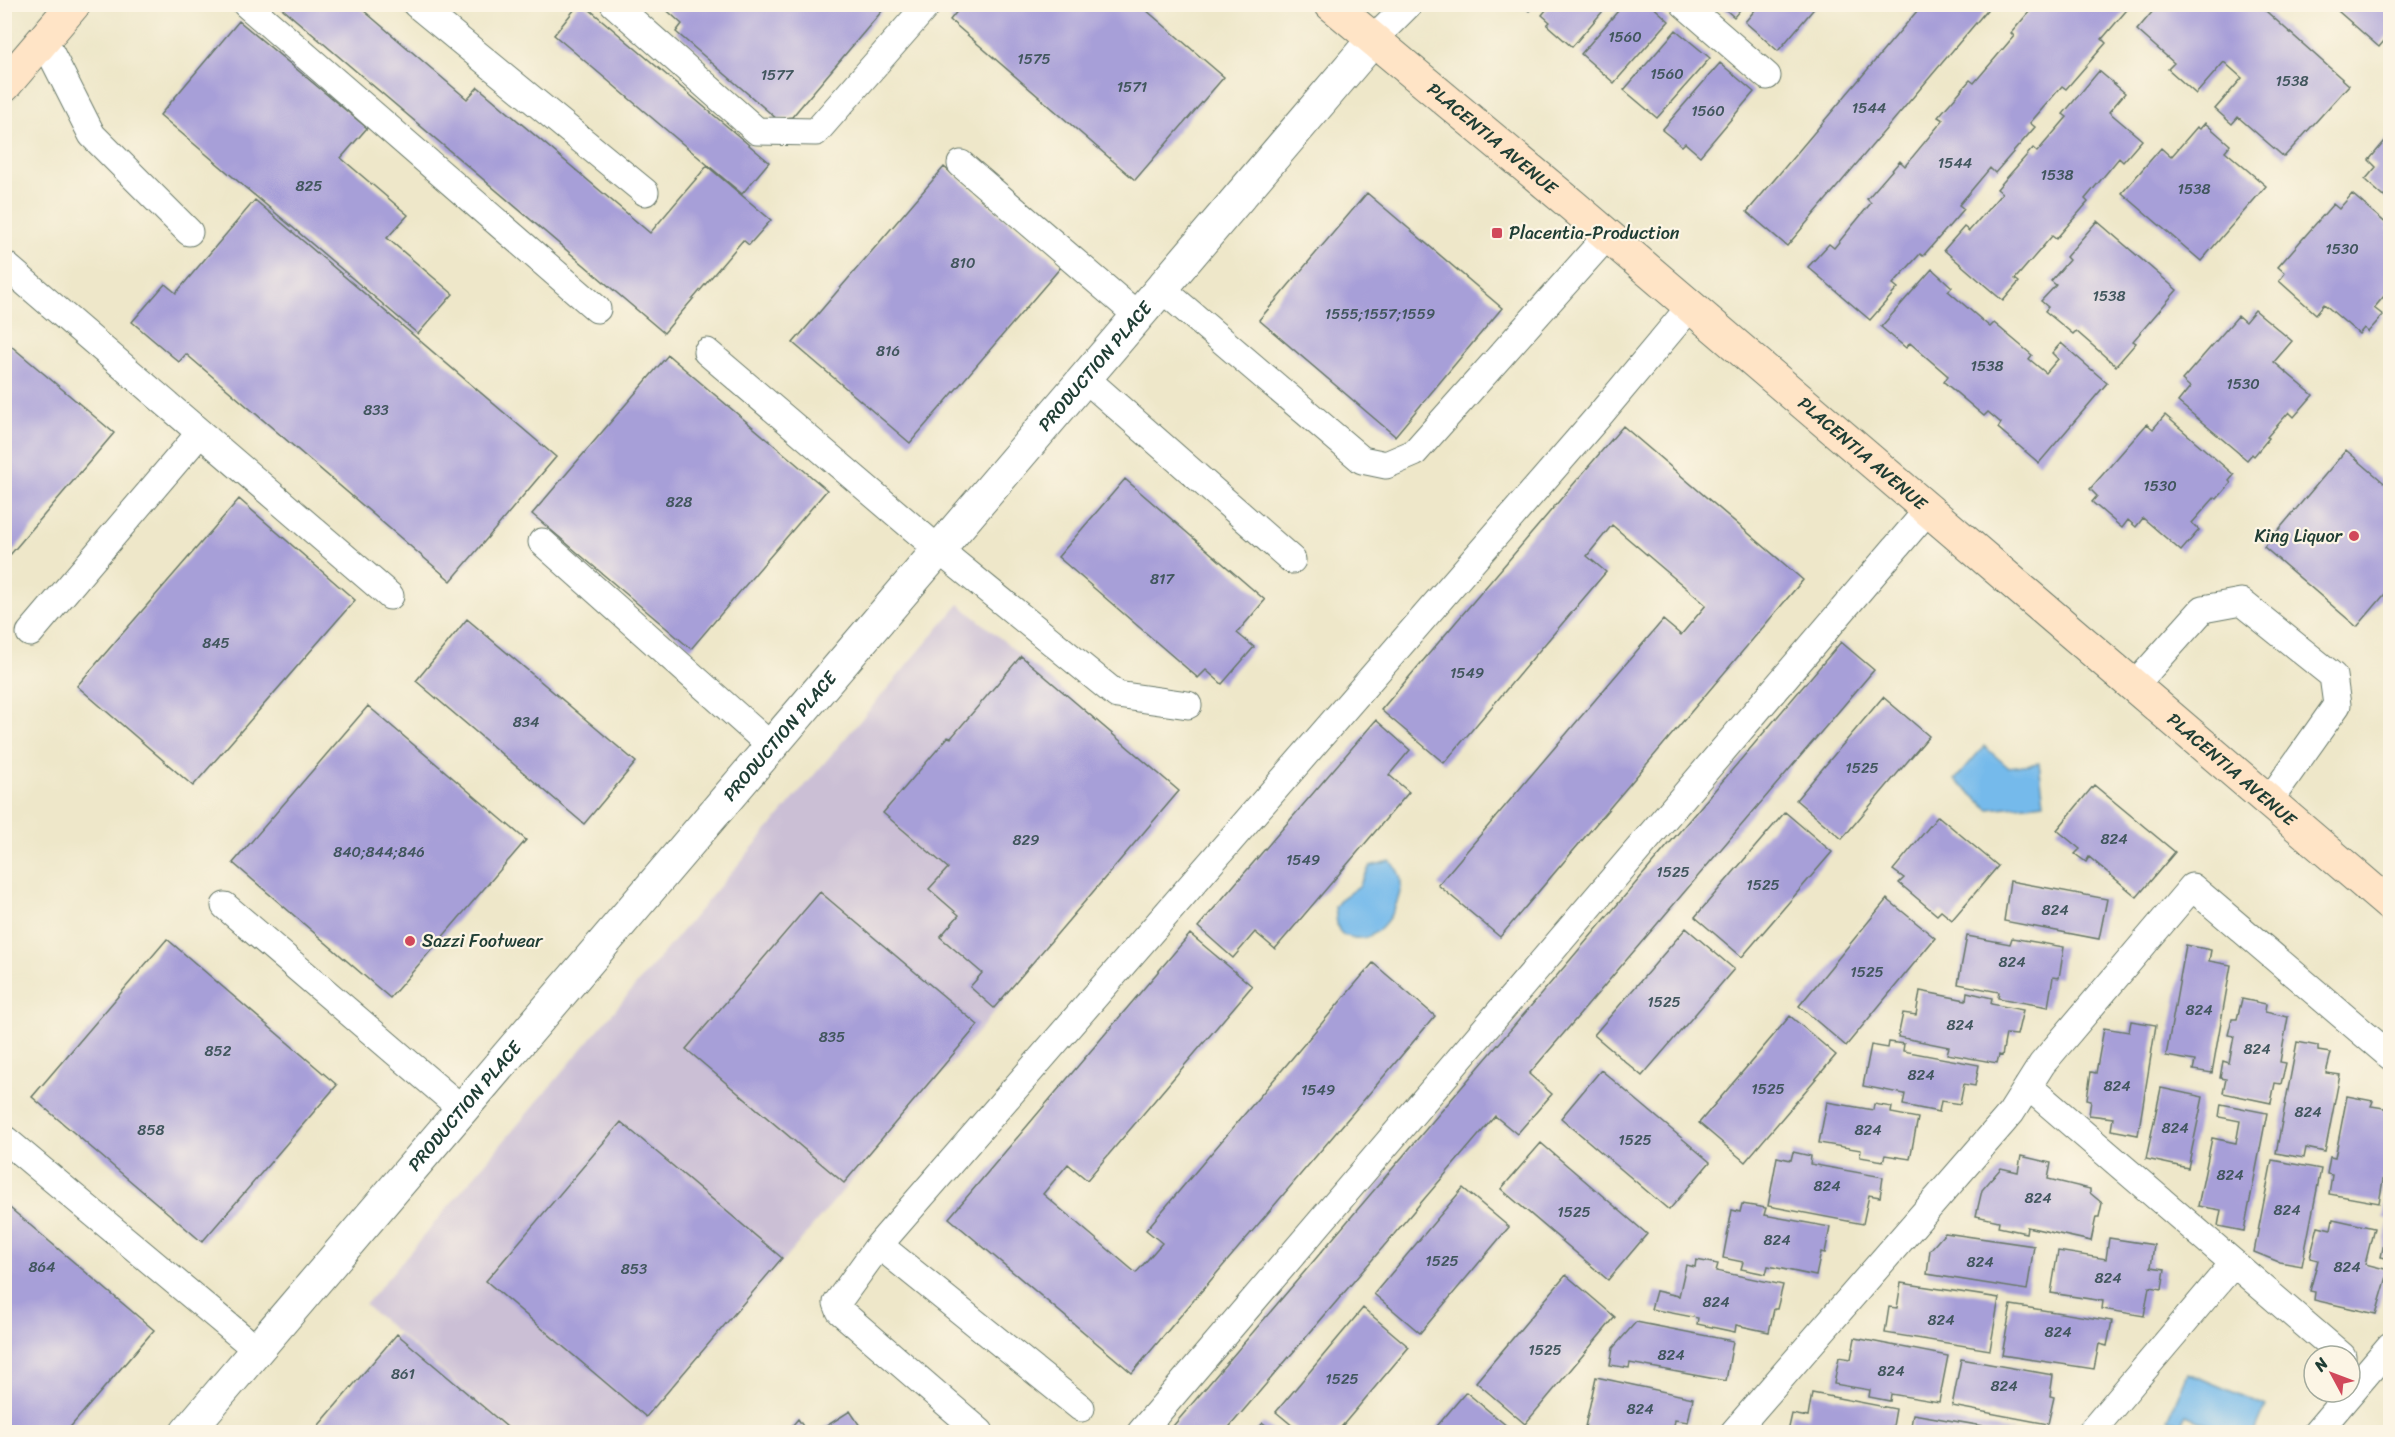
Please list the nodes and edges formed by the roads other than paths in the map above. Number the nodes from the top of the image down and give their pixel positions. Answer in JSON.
{"nodes":[{"id":1,"x":74,"y":4,"type":"edge"},
{"id":2,"x":246,"y":4,"type":"edge"},
{"id":3,"x":416,"y":4,"type":"edge"},
{"id":4,"x":614,"y":4,"type":"edge"},
{"id":5,"x":928,"y":4,"type":"edge"},
{"id":6,"x":1331,"y":4,"type":"edge"},
{"id":7,"x":1409,"y":4,"type":"edge"},
{"id":8,"x":1684,"y":4,"type":"edge"},
{"id":9,"x":44,"y":40,"type":"junction"},
{"id":10,"x":1373,"y":40,"type":"junction"},
{"id":11,"x":1767,"y":76,"type":"dead end"},
{"id":12,"x":4,"y":87,"type":"edge"},
{"id":13,"x":961,"y":164,"type":"dead end"},
{"id":14,"x":645,"y":192,"type":"dead end"},
{"id":15,"x":189,"y":232,"type":"dead end"},
{"id":16,"x":1607,"y":236,"type":"junction"},
{"id":17,"x":4,"y":264,"type":"edge"},
{"id":18,"x":1162,"y":289,"type":"junction"},
{"id":19,"x":1690,"y":307,"type":"junction"},
{"id":20,"x":597,"y":309,"type":"dead end"},
{"id":21,"x":1138,"y":316,"type":"junction"},
{"id":22,"x":707,"y":352,"type":"dead end"},
{"id":23,"x":1085,"y":378,"type":"junction"},
{"id":24,"x":200,"y":433,"type":"junction"},
{"id":25,"x":1927,"y":511,"type":"junction"},
{"id":26,"x":542,"y":542,"type":"dead end"},
{"id":27,"x":939,"y":550,"type":"junction"},
{"id":28,"x":1292,"y":560,"type":"dead end"},
{"id":29,"x":390,"y":596,"type":"dead end"},
{"id":30,"x":30,"y":633,"type":"dead end"},
{"id":31,"x":2134,"y":686,"type":"junction"},
{"id":32,"x":1188,"y":705,"type":"dead end"},
{"id":33,"x":772,"y":747,"type":"junction"},
{"id":34,"x":2269,"y":801,"type":"junction"},
{"id":35,"x":2391,"y":905,"type":"edge"},
{"id":36,"x":225,"y":906,"type":"dead end"},
{"id":37,"x":2391,"y":1056,"type":"edge"},
{"id":38,"x":2028,"y":1086,"type":"junction"},
{"id":39,"x":462,"y":1109,"type":"junction"},
{"id":40,"x":6,"y":1140,"type":"dead end"},
{"id":41,"x":879,"y":1245,"type":"junction"},
{"id":42,"x":2234,"y":1263,"type":"junction"},
{"id":43,"x":2328,"y":1344,"type":"edge"},
{"id":44,"x":2391,"y":1346,"type":"edge"},
{"id":45,"x":257,"y":1350,"type":"junction"},
{"id":46,"x":2362,"y":1367,"type":"edge"},
{"id":47,"x":2336,"y":1404,"type":"edge"},
{"id":48,"x":1081,"y":1408,"type":"dead end"},
{"id":49,"x":187,"y":1432,"type":"edge"},
{"id":50,"x":980,"y":1432,"type":"edge"},
{"id":51,"x":1141,"y":1432,"type":"edge"},
{"id":52,"x":1734,"y":1432,"type":"edge"},
{"id":53,"x":2091,"y":1432,"type":"edge"},
{"id":54,"x":2318,"y":1432,"type":"edge"}],
"edges":[{"from":1,"to":9,"type":"main road"},
{"from":2,"to":20,"type":"lane"},
{"from":3,"to":14,"type":"lane"},
{"from":4,"to":5,"type":"lane"},
{"from":6,"to":10,"type":"main road","name":"PLACENTIA AVENUE"},
{"from":7,"to":10,"type":"lane"},
{"from":8,"to":11,"type":"lane"},
{"from":9,"to":12,"type":"main road"},
{"from":9,"to":15,"type":"lane"},
{"from":10,"to":16,"type":"main road","name":"PLACENTIA AVENUE"},
{"from":10,"to":18,"type":"street","name":"PRODUCTION PLACE"},
{"from":13,"to":21,"type":"lane"},
{"from":16,"to":18,"type":"lane"},
{"from":16,"to":19,"type":"main road","name":"PLACENTIA AVENUE"},
{"from":17,"to":24,"type":"lane"},
{"from":18,"to":21,"type":"street","name":"PRODUCTION PLACE"},
{"from":19,"to":25,"type":"main road","name":"PLACENTIA AVENUE"},
{"from":19,"to":41,"type":"lane"},
{"from":21,"to":23,"type":"street","name":"PRODUCTION PLACE"},
{"from":22,"to":27,"type":"lane"},
{"from":23,"to":27,"type":"street","name":"PRODUCTION PLACE"},
{"from":23,"to":28,"type":"lane"},
{"from":24,"to":29,"type":"lane"},
{"from":24,"to":30,"type":"lane"},
{"from":25,"to":31,"type":"main road","name":"PLACENTIA AVENUE"},
{"from":25,"to":51,"type":"lane"},
{"from":26,"to":33,"type":"lane"},
{"from":27,"to":32,"type":"lane"},
{"from":27,"to":33,"type":"street","name":"PRODUCTION PLACE"},
{"from":31,"to":34,"type":"main road","name":"PLACENTIA AVENUE"},
{"from":31,"to":34,"type":"lane"},
{"from":33,"to":39,"type":"street","name":"PRODUCTION PLACE"},
{"from":34,"to":35,"type":"main road","name":"PLACENTIA AVENUE"},
{"from":36,"to":39,"type":"lane"},
{"from":37,"to":38,"type":"lane"},
{"from":38,"to":42,"type":"lane"},
{"from":38,"to":52,"type":"lane"},
{"from":39,"to":45,"type":"street","name":"PRODUCTION PLACE"},
{"from":40,"to":45,"type":"lane"},
{"from":41,"to":48,"type":"lane"},
{"from":41,"to":50,"type":"lane"},
{"from":42,"to":43,"type":"lane"},
{"from":42,"to":53,"type":"lane"},
{"from":44,"to":46,"type":"lane"},
{"from":45,"to":49,"type":"street","name":"PRODUCTION PLACE"},
{"from":47,"to":54,"type":"lane"}]}
